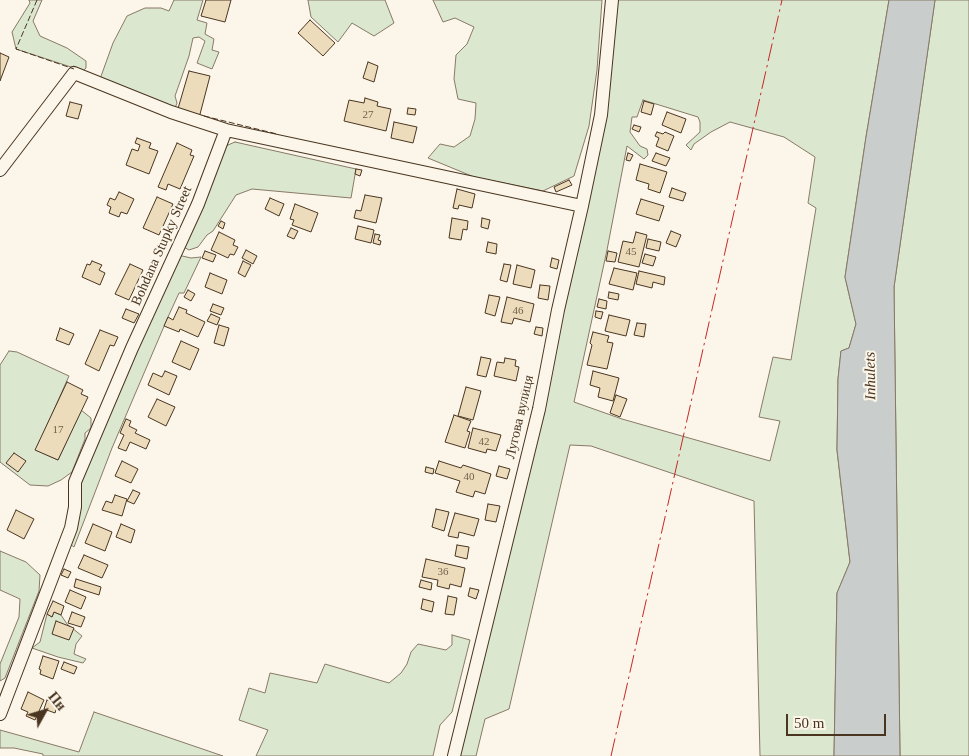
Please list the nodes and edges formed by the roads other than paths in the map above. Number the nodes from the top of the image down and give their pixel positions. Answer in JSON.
{"nodes":[{"id":1,"x":612,"y":0,"type":"edge"},
{"id":2,"x":226,"y":130,"type":"junction"},
{"id":3,"x":0,"y":170,"type":"edge"},
{"id":4,"x":582,"y":206,"type":"junction"},
{"id":5,"x":0,"y":714,"type":"edge"},
{"id":6,"x":454,"y":756,"type":"edge"}],
"edges":[{"from":1,"to":4,"type":"street","name":"Лугова вулиця"},
{"from":2,"to":3,"type":"street"},
{"from":2,"to":4,"type":"street"},
{"from":2,"to":5,"type":"street","name":"Bohdana Stupky Street"},
{"from":4,"to":6,"type":"street","name":"Лугова вулиця"}]}
